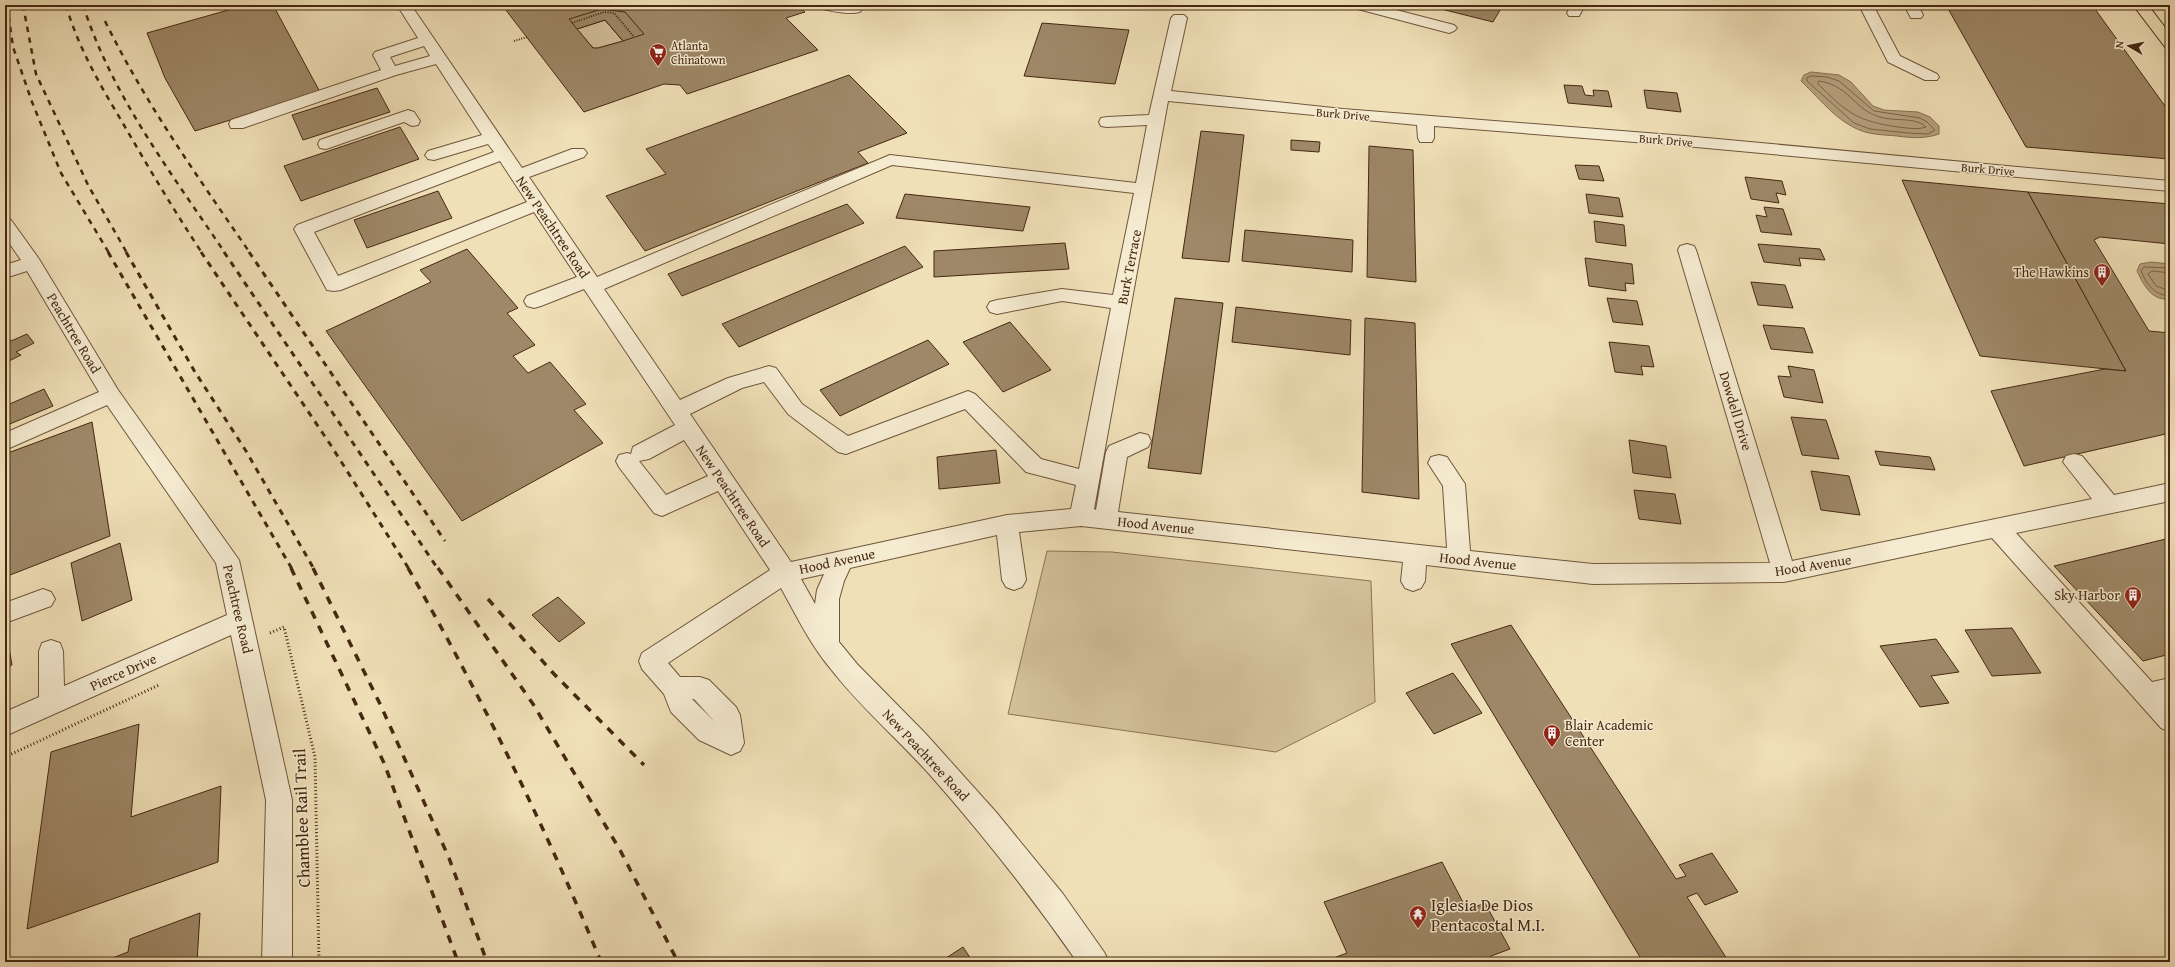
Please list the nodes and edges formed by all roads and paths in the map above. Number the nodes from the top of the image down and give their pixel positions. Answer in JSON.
{"nodes":[{"id":1,"x":404,"y":5,"type":"edge"},
{"id":2,"x":824,"y":5,"type":"edge"},
{"id":3,"x":1359,"y":5,"type":"edge"},
{"id":4,"x":1866,"y":5,"type":"edge"},
{"id":5,"x":2140,"y":5,"type":"edge"},
{"id":6,"x":855,"y":9,"type":"dead end"},
{"id":7,"x":1179,"y":18,"type":"dead end"},
{"id":8,"x":572,"y":23,"type":"dead end"},
{"id":9,"x":1449,"y":28,"type":"dead end"},
{"id":10,"x":526,"y":37,"type":"dead end"},
{"id":11,"x":634,"y":37,"type":"dead end"},
{"id":12,"x":427,"y":40,"type":"junction"},
{"id":13,"x":514,"y":41,"type":"dead end"},
{"id":14,"x":2170,"y":44,"type":"edge"},
{"id":15,"x":440,"y":58,"type":"junction"},
{"id":16,"x":390,"y":72,"type":"junction"},
{"id":17,"x":1931,"y":77,"type":"dead end"},
{"id":18,"x":1162,"y":95,"type":"junction"},
{"id":19,"x":1198,"y":99,"type":"junction"},
{"id":20,"x":1195,"y":115,"type":"dead end"},
{"id":21,"x":1157,"y":119,"type":"junction"},
{"id":22,"x":1425,"y":120,"type":"junction"},
{"id":23,"x":412,"y":121,"type":"dead end"},
{"id":24,"x":1106,"y":122,"type":"dead end"},
{"id":25,"x":237,"y":124,"type":"dead end"},
{"id":26,"x":492,"y":137,"type":"junction"},
{"id":27,"x":1426,"y":138,"type":"dead end"},
{"id":28,"x":326,"y":144,"type":"dead end"},
{"id":29,"x":578,"y":153,"type":"dead end"},
{"id":30,"x":504,"y":154,"type":"junction"},
{"id":31,"x":434,"y":155,"type":"dead end"},
{"id":32,"x":518,"y":175,"type":"junction"},
{"id":33,"x":2170,"y":186,"type":"edge"},
{"id":34,"x":1143,"y":189,"type":"junction"},
{"id":35,"x":538,"y":204,"type":"junction"},
{"id":36,"x":8,"y":234,"type":"edge"},
{"id":37,"x":1687,"y":250,"type":"dead end"},
{"id":38,"x":32,"y":263,"type":"junction"},
{"id":39,"x":5,"y":272,"type":"edge"},
{"id":40,"x":591,"y":283,"type":"junction"},
{"id":41,"x":534,"y":301,"type":"dead end"},
{"id":42,"x":1122,"y":302,"type":"junction"},
{"id":43,"x":997,"y":307,"type":"dead end"},
{"id":44,"x":111,"y":394,"type":"junction"},
{"id":45,"x":677,"y":411,"type":"junction"},
{"id":46,"x":688,"y":428,"type":"junction"},
{"id":47,"x":1140,"y":441,"type":"dead end"},
{"id":48,"x":5,"y":442,"type":"edge"},
{"id":49,"x":2074,"y":462,"type":"dead end"},
{"id":50,"x":1439,"y":463,"type":"dead end"},
{"id":51,"x":722,"y":479,"type":"junction"},
{"id":52,"x":1088,"y":480,"type":"junction"},
{"id":53,"x":2170,"y":492,"type":"edge"},
{"id":54,"x":2110,"y":504,"type":"junction"},
{"id":55,"x":1081,"y":517,"type":"junction"},
{"id":56,"x":1106,"y":520,"type":"junction"},
{"id":57,"x":1007,"y":524,"type":"junction"},
{"id":58,"x":1997,"y":528,"type":"junction"},
{"id":59,"x":1416,"y":554,"type":"junction"},
{"id":60,"x":1459,"y":559,"type":"junction"},
{"id":61,"x":843,"y":560,"type":"junction"},
{"id":62,"x":1784,"y":572,"type":"junction"},
{"id":63,"x":785,"y":573,"type":"junction"},
{"id":64,"x":1014,"y":580,"type":"dead end"},
{"id":65,"x":1414,"y":580,"type":"dead end"},
{"id":66,"x":43,"y":599,"type":"dead end"},
{"id":67,"x":5,"y":613,"type":"edge"},
{"id":68,"x":240,"y":620,"type":"junction"},
{"id":69,"x":284,"y":627,"type":"dead end"},
{"id":70,"x":828,"y":647,"type":"junction"},
{"id":71,"x":51,"y":651,"type":"dead end"},
{"id":72,"x":163,"y":683,"type":"dead end"},
{"id":73,"x":674,"y":688,"type":"dead end"},
{"id":74,"x":2158,"y":692,"type":"edge"},
{"id":75,"x":52,"y":703,"type":"junction"},
{"id":76,"x":2170,"y":720,"type":"edge"},
{"id":77,"x":5,"y":724,"type":"edge"},
{"id":78,"x":5,"y":757,"type":"edge"},
{"id":79,"x":277,"y":962,"type":"edge"},
{"id":80,"x":319,"y":962,"type":"edge"},
{"id":81,"x":1094,"y":962,"type":"edge"}],
"edges":[{"from":1,"to":12,"type":"street","name":"New Peachtree Road"},
{"from":2,"to":6,"type":"street"},
{"from":3,"to":9,"type":"street"},
{"from":4,"to":17,"type":"street"},
{"from":5,"to":14,"type":"main road"},
{"from":7,"to":18,"type":"street","name":"Burk Terrace"},
{"from":8,"to":11,"type":"path"},
{"from":10,"to":13,"type":"path"},
{"from":12,"to":15,"type":"street","name":"New Peachtree Road"},
{"from":12,"to":16,"type":"street"},
{"from":15,"to":16,"type":"street"},
{"from":15,"to":26,"type":"street","name":"New Peachtree Road"},
{"from":16,"to":25,"type":"street"},
{"from":18,"to":19,"type":"street","name":"Burk Drive"},
{"from":18,"to":21,"type":"street","name":"Burk Terrace"},
{"from":19,"to":20,"type":"street"},
{"from":19,"to":22,"type":"street","name":"Burk Drive"},
{"from":21,"to":24,"type":"street"},
{"from":21,"to":34,"type":"street","name":"Burk Terrace"},
{"from":22,"to":27,"type":"street"},
{"from":22,"to":33,"type":"street","name":"Burk Drive"},
{"from":23,"to":28,"type":"street"},
{"from":26,"to":30,"type":"street","name":"New Peachtree Road"},
{"from":26,"to":31,"type":"street"},
{"from":29,"to":32,"type":"street"},
{"from":30,"to":32,"type":"street","name":"New Peachtree Road"},
{"from":30,"to":35,"type":"street"},
{"from":32,"to":35,"type":"street","name":"New Peachtree Road"},
{"from":34,"to":40,"type":"street"},
{"from":34,"to":42,"type":"street","name":"Burk Terrace"},
{"from":35,"to":40,"type":"street","name":"New Peachtree Road"},
{"from":36,"to":38,"type":"street","name":"Peachtree Road"},
{"from":37,"to":62,"type":"street","name":"Dowdell Drive"},
{"from":38,"to":39,"type":"street"},
{"from":38,"to":44,"type":"street","name":"Peachtree Road"},
{"from":40,"to":41,"type":"street"},
{"from":40,"to":45,"type":"street","name":"New Peachtree Road"},
{"from":42,"to":43,"type":"street"},
{"from":42,"to":52,"type":"street","name":"Burk Terrace"},
{"from":44,"to":48,"type":"street"},
{"from":44,"to":68,"type":"street","name":"Peachtree Road"},
{"from":45,"to":46,"type":"street","name":"New Peachtree Road"},
{"from":45,"to":52,"type":"street"},
{"from":46,"to":51,"type":"street","name":"New Peachtree Road"},
{"from":46,"to":51,"type":"street"},
{"from":47,"to":56,"type":"street"},
{"from":49,"to":54,"type":"street"},
{"from":50,"to":60,"type":"street"},
{"from":51,"to":63,"type":"street","name":"New Peachtree Road"},
{"from":52,"to":55,"type":"street","name":"Burk Terrace"},
{"from":53,"to":54,"type":"street","name":"Hood Avenue"},
{"from":54,"to":58,"type":"street","name":"Hood Avenue"},
{"from":55,"to":56,"type":"street","name":"Hood Avenue"},
{"from":55,"to":57,"type":"street","name":"Hood Avenue"},
{"from":56,"to":59,"type":"street","name":"Hood Avenue"},
{"from":57,"to":61,"type":"street","name":"Hood Avenue"},
{"from":57,"to":64,"type":"street"},
{"from":58,"to":62,"type":"street","name":"Hood Avenue"},
{"from":58,"to":74,"type":"street"},
{"from":59,"to":60,"type":"street","name":"Hood Avenue"},
{"from":59,"to":65,"type":"street"},
{"from":60,"to":62,"type":"street","name":"Hood Avenue"},
{"from":61,"to":63,"type":"street","name":"Hood Avenue"},
{"from":61,"to":70,"type":"street"},
{"from":63,"to":70,"type":"street","name":"New Peachtree Road"},
{"from":63,"to":73,"type":"street"},
{"from":66,"to":67,"type":"street"},
{"from":68,"to":75,"type":"street","name":"Pierce Drive"},
{"from":68,"to":79,"type":"street","name":"Peachtree Road"},
{"from":69,"to":80,"type":"path","name":"Chamblee Rail Trail"},
{"from":70,"to":81,"type":"street","name":"New Peachtree Road"},
{"from":71,"to":75,"type":"street"},
{"from":72,"to":78,"type":"path"},
{"from":74,"to":76,"type":"street"},
{"from":75,"to":77,"type":"street","name":"Pierce Drive"}]}
